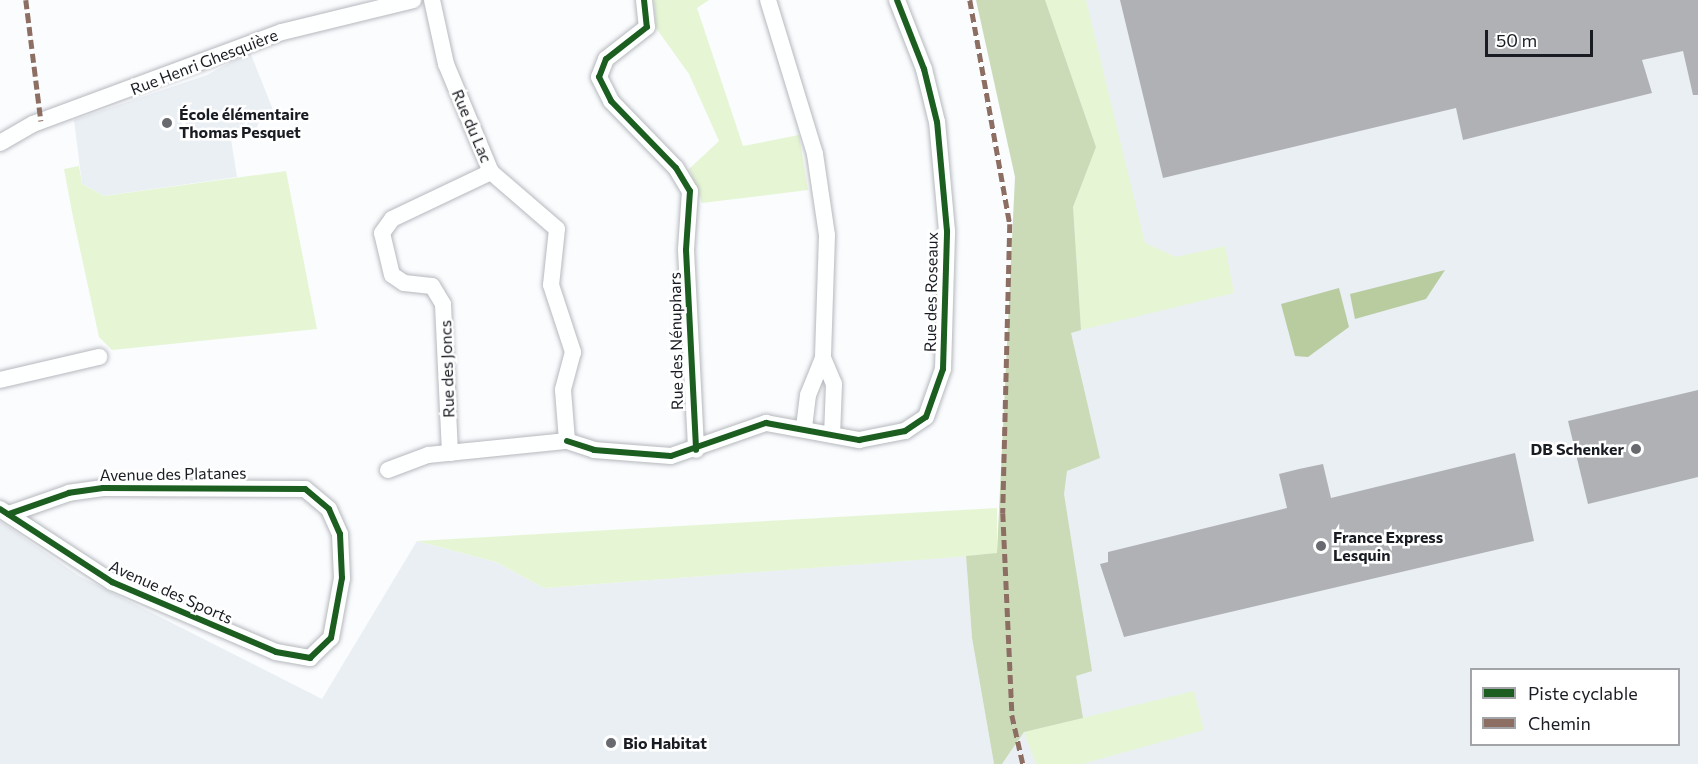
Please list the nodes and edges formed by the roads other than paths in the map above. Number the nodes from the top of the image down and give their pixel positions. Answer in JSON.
{"nodes":[{"id":1,"x":413,"y":0,"type":"edge"},
{"id":2,"x":432,"y":0,"type":"edge"},
{"id":3,"x":644,"y":0,"type":"edge"},
{"id":4,"x":768,"y":0,"type":"edge"},
{"id":5,"x":897,"y":0,"type":"edge"},
{"id":6,"x":0,"y":143,"type":"edge"},
{"id":7,"x":491,"y":172,"type":"junction"},
{"id":8,"x":99,"y":357,"type":"dead end"},
{"id":9,"x":823,"y":358,"type":"junction"},
{"id":10,"x":0,"y":380,"type":"edge"},
{"id":11,"x":804,"y":429,"type":"junction"},
{"id":12,"x":832,"y":435,"type":"junction"},
{"id":13,"x":567,"y":441,"type":"junction"},
{"id":14,"x":696,"y":450,"type":"junction"},
{"id":15,"x":450,"y":453,"type":"junction"},
{"id":16,"x":388,"y":470,"type":"dead end"},
{"id":17,"x":304,"y":489,"type":"joint"},
{"id":18,"x":4,"y":511,"type":"edge"}],
"edges":[{"from":1,"to":6,"type":"street","name":"Rue Henri Ghesquière"},
{"from":2,"to":7,"type":"street","name":"Rue du Lac"},
{"from":3,"to":14,"type":"street","name":"Rue des Nénuphars"},
{"from":4,"to":9,"type":"street"},
{"from":5,"to":12,"type":"street","name":"Rue des Roseaux"},
{"from":7,"to":13,"type":"street","name":"Rue du Lac"},
{"from":7,"to":15,"type":"street","name":"Rue des Joncs"},
{"from":8,"to":10,"type":"street"},
{"from":9,"to":11,"type":"street"},
{"from":9,"to":12,"type":"street"},
{"from":11,"to":12,"type":"street"},
{"from":11,"to":14,"type":"street"},
{"from":13,"to":14,"type":"street"},
{"from":13,"to":15,"type":"street"},
{"from":15,"to":16,"type":"street"},
{"from":17,"to":18,"type":"street","name":"Avenue des Platanes"},
{"from":17,"to":18,"type":"street","name":"Avenue des Sports"}]}
